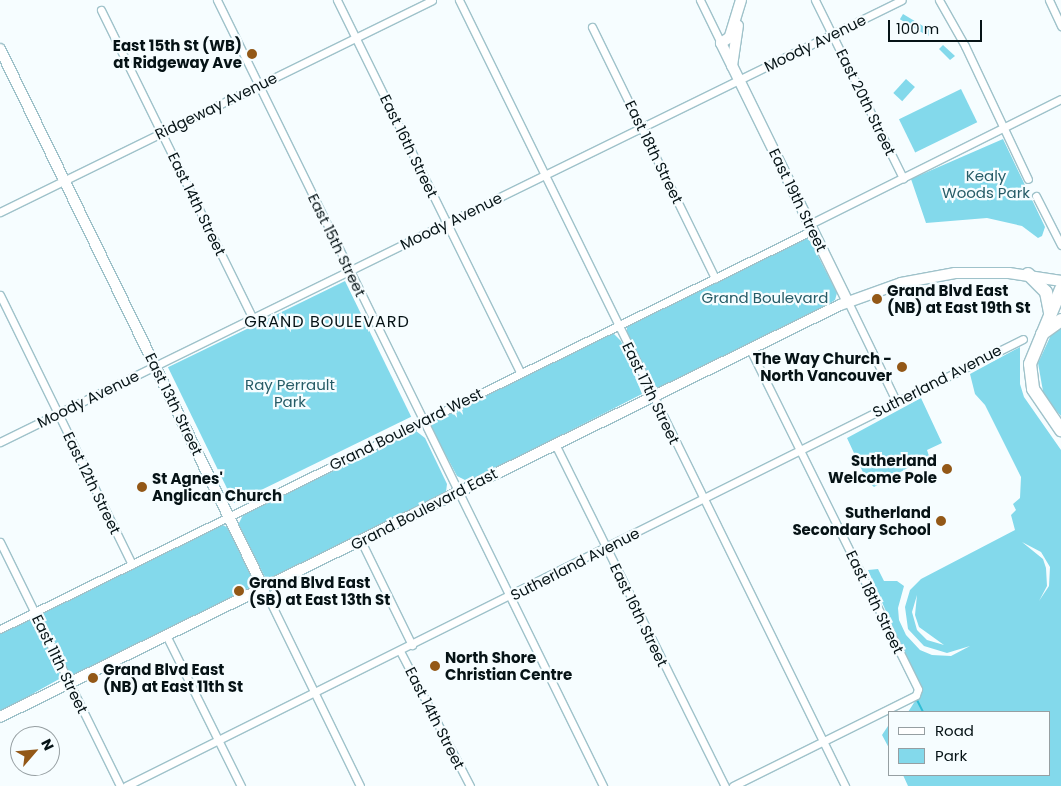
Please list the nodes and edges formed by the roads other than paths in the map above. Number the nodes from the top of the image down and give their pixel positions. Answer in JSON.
{"nodes":[{"id":1,"x":217,"y":0,"type":"edge"},
{"id":2,"x":337,"y":0,"type":"edge"},
{"id":3,"x":432,"y":0,"type":"edge"},
{"id":4,"x":459,"y":0,"type":"edge"},
{"id":5,"x":700,"y":0,"type":"edge"},
{"id":6,"x":741,"y":0,"type":"edge"},
{"id":7,"x":746,"y":0,"type":"edge"},
{"id":8,"x":815,"y":0,"type":"edge"},
{"id":9,"x":902,"y":0,"type":"edge"},
{"id":10,"x":939,"y":0,"type":"edge"},
{"id":11,"x":1049,"y":0,"type":"edge"},
{"id":12,"x":101,"y":10,"type":"dead end"},
{"id":13,"x":1061,"y":26,"type":"edge"},
{"id":14,"x":592,"y":27,"type":"dead end"},
{"id":15,"x":833,"y":34,"type":"junction"},
{"id":16,"x":356,"y":37,"type":"junction"},
{"id":17,"x":721,"y":43,"type":"junction"},
{"id":18,"x":0,"y":49,"type":"edge"},
{"id":19,"x":732,"y":66,"type":"junction"},
{"id":20,"x":739,"y":80,"type":"junction"},
{"id":21,"x":259,"y":85,"type":"junction"},
{"id":22,"x":1061,"y":99,"type":"edge"},
{"id":23,"x":1004,"y":127,"type":"junction"},
{"id":24,"x":642,"y":129,"type":"junction"},
{"id":25,"x":162,"y":133,"type":"junction"},
{"id":26,"x":545,"y":176,"type":"junction"},
{"id":27,"x":903,"y":178,"type":"junction"},
{"id":28,"x":1028,"y":179,"type":"dead end"},
{"id":29,"x":64,"y":180,"type":"junction"},
{"id":30,"x":1036,"y":196,"type":"dead end"},
{"id":31,"x":0,"y":212,"type":"edge"},
{"id":32,"x":447,"y":223,"type":"junction"},
{"id":33,"x":811,"y":227,"type":"junction"},
{"id":34,"x":1061,"y":245,"type":"edge"},
{"id":35,"x":350,"y":271,"type":"junction"},
{"id":36,"x":1028,"y":274,"type":"junction"},
{"id":37,"x":715,"y":278,"type":"junction"},
{"id":38,"x":1061,"y":281,"type":"edge"},
{"id":39,"x":1061,"y":289,"type":"edge"},
{"id":40,"x":0,"y":295,"type":"edge"},
{"id":41,"x":848,"y":302,"type":"junction"},
{"id":42,"x":1055,"y":316,"type":"edge"},
{"id":43,"x":252,"y":319,"type":"junction"},
{"id":44,"x":618,"y":325,"type":"junction"},
{"id":45,"x":1023,"y":339,"type":"dead end"},
{"id":46,"x":750,"y":349,"type":"junction"},
{"id":47,"x":155,"y":366,"type":"junction"},
{"id":48,"x":520,"y":372,"type":"junction"},
{"id":49,"x":653,"y":396,"type":"junction"},
{"id":50,"x":896,"y":401,"type":"junction"},
{"id":51,"x":1045,"y":409,"type":"junction"},
{"id":52,"x":59,"y":414,"type":"junction"},
{"id":53,"x":1061,"y":419,"type":"edge"},
{"id":54,"x":423,"y":420,"type":"junction"},
{"id":55,"x":1061,"y":430,"type":"edge"},
{"id":56,"x":0,"y":442,"type":"edge"},
{"id":57,"x":555,"y":444,"type":"junction"},
{"id":58,"x":800,"y":450,"type":"junction"},
{"id":59,"x":457,"y":492,"type":"junction"},
{"id":60,"x":703,"y":499,"type":"junction"},
{"id":61,"x":229,"y":516,"type":"junction"},
{"id":62,"x":361,"y":541,"type":"junction"},
{"id":63,"x":0,"y":542,"type":"edge"},
{"id":64,"x":606,"y":548,"type":"junction"},
{"id":65,"x":132,"y":564,"type":"junction"},
{"id":66,"x":263,"y":587,"type":"junction"},
{"id":67,"x":508,"y":597,"type":"junction"},
{"id":68,"x":35,"y":612,"type":"junction"},
{"id":69,"x":0,"y":629,"type":"edge"},
{"id":70,"x":166,"y":635,"type":"junction"},
{"id":71,"x":412,"y":645,"type":"junction"},
{"id":72,"x":400,"y":651,"type":"junction"},
{"id":73,"x":70,"y":683,"type":"junction"},
{"id":74,"x":314,"y":693,"type":"junction"},
{"id":75,"x":0,"y":717,"type":"edge"},
{"id":76,"x":218,"y":740,"type":"junction"},
{"id":77,"x":822,"y":742,"type":"junction"},
{"id":78,"x":120,"y":786,"type":"edge"},
{"id":79,"x":126,"y":786,"type":"edge"},
{"id":80,"x":241,"y":786,"type":"edge"},
{"id":81,"x":360,"y":786,"type":"edge"},
{"id":82,"x":470,"y":786,"type":"edge"},
{"id":83,"x":603,"y":786,"type":"edge"},
{"id":84,"x":724,"y":786,"type":"edge"},
{"id":85,"x":733,"y":786,"type":"edge"},
{"id":86,"x":845,"y":786,"type":"edge"}],
"edges":[{"from":1,"to":21,"type":"street","name":"East 15th Street"},
{"from":2,"to":16,"type":"street","name":"East 16th Street"},
{"from":3,"to":16,"type":"street","name":"Ridgeway Avenue"},
{"from":4,"to":26,"type":"street","name":"East 17th Street"},
{"from":5,"to":17,"type":"street","name":"East 19th Street"},
{"from":6,"to":17,"type":"main road"},
{"from":7,"to":19,"type":"main road"},
{"from":8,"to":15,"type":"street","name":"East 20th Street"},
{"from":9,"to":15,"type":"street","name":"Moody Avenue"},
{"from":10,"to":23,"type":"street"},
{"from":11,"to":13,"type":"street"},
{"from":12,"to":25,"type":"street","name":"East 14th Street"},
{"from":14,"to":24,"type":"street","name":"East 18th Street"},
{"from":15,"to":20,"type":"street","name":"Moody Avenue"},
{"from":15,"to":27,"type":"street","name":"East 20th Street"},
{"from":16,"to":21,"type":"street","name":"Ridgeway Avenue"},
{"from":16,"to":32,"type":"street","name":"East 16th Street"},
{"from":17,"to":19,"type":"main road","name":"East 19th Street"},
{"from":18,"to":29,"type":"main road","name":"East 13th Street"},
{"from":19,"to":20,"type":"main road","name":"East 19th Street"},
{"from":20,"to":24,"type":"street","name":"Moody Avenue"},
{"from":20,"to":33,"type":"main road","name":"East 19th Street"},
{"from":21,"to":25,"type":"street","name":"Ridgeway Avenue"},
{"from":21,"to":35,"type":"street","name":"East 15th Street"},
{"from":22,"to":23,"type":"street","name":"Grand Boulevard West"},
{"from":23,"to":27,"type":"street","name":"Grand Boulevard West"},
{"from":23,"to":28,"type":"street"},
{"from":24,"to":26,"type":"street","name":"Moody Avenue"},
{"from":24,"to":37,"type":"street","name":"East 18th Street"},
{"from":25,"to":29,"type":"street","name":"Ridgeway Avenue"},
{"from":25,"to":43,"type":"street","name":"East 14th Street"},
{"from":26,"to":32,"type":"street","name":"Moody Avenue"},
{"from":26,"to":44,"type":"street","name":"East 17th Street"},
{"from":27,"to":33,"type":"street","name":"Grand Boulevard West"},
{"from":29,"to":31,"type":"street","name":"Ridgeway Avenue"},
{"from":29,"to":47,"type":"main road","name":"East 13th Street"},
{"from":30,"to":34,"type":"street"},
{"from":32,"to":35,"type":"street","name":"Moody Avenue"},
{"from":32,"to":48,"type":"street","name":"East 16th Street"},
{"from":33,"to":37,"type":"street","name":"Grand Boulevard West"},
{"from":33,"to":41,"type":"main road","name":"East 19th Street"},
{"from":35,"to":43,"type":"street","name":"Moody Avenue"},
{"from":35,"to":54,"type":"street","name":"East 15th Street"},
{"from":36,"to":38,"type":"main road","name":"Grand Boulevard East"},
{"from":36,"to":41,"type":"main road","name":"Grand Boulevard East"},
{"from":36,"to":42,"type":"highway"},
{"from":37,"to":44,"type":"street","name":"Grand Boulevard West"},
{"from":39,"to":42,"type":"highway"},
{"from":40,"to":52,"type":"street","name":"East 12th Street"},
{"from":41,"to":46,"type":"main road","name":"Grand Boulevard East"},
{"from":41,"to":50,"type":"street","name":"East 19th Street"},
{"from":42,"to":51,"type":"highway"},
{"from":43,"to":47,"type":"street","name":"Moody Avenue"},
{"from":44,"to":48,"type":"street","name":"Grand Boulevard West"},
{"from":44,"to":49,"type":"street","name":"East 17th Street"},
{"from":45,"to":50,"type":"street","name":"Sutherland Avenue"},
{"from":46,"to":49,"type":"main road","name":"Grand Boulevard East"},
{"from":46,"to":58,"type":"street","name":"East 18th Street"},
{"from":47,"to":52,"type":"street","name":"Moody Avenue"},
{"from":47,"to":61,"type":"main road","name":"East 13th Street"},
{"from":48,"to":54,"type":"street","name":"Grand Boulevard West"},
{"from":49,"to":57,"type":"main road","name":"Grand Boulevard East"},
{"from":49,"to":60,"type":"street","name":"East 17th Street"},
{"from":50,"to":58,"type":"street","name":"Sutherland Avenue"},
{"from":51,"to":53,"type":"highway"},
{"from":51,"to":55,"type":"highway"},
{"from":52,"to":56,"type":"street","name":"Moody Avenue"},
{"from":52,"to":65,"type":"street","name":"East 12th Street"},
{"from":54,"to":59,"type":"street","name":"East 15th Street"},
{"from":54,"to":61,"type":"street","name":"Grand Boulevard West"},
{"from":57,"to":59,"type":"main road","name":"Grand Boulevard East"},
{"from":57,"to":64,"type":"street","name":"East 16th Street"},
{"from":58,"to":60,"type":"street","name":"Sutherland Avenue"},
{"from":58,"to":77,"type":"street","name":"East 18th Street"},
{"from":59,"to":62,"type":"main road","name":"Grand Boulevard East"},
{"from":59,"to":67,"type":"street","name":"East 15th Street"},
{"from":60,"to":64,"type":"street","name":"Sutherland Avenue"},
{"from":60,"to":77,"type":"street","name":"East 17th Street"},
{"from":61,"to":65,"type":"street","name":"Grand Boulevard West"},
{"from":61,"to":66,"type":"main road","name":"East 13th Street"},
{"from":62,"to":66,"type":"main road","name":"Grand Boulevard East"},
{"from":62,"to":71,"type":"street","name":"East 14th Street"},
{"from":63,"to":68,"type":"street","name":"East 11th Street"},
{"from":64,"to":67,"type":"street","name":"Sutherland Avenue"},
{"from":64,"to":84,"type":"street","name":"East 16th Street"},
{"from":65,"to":68,"type":"street","name":"Grand Boulevard West"},
{"from":66,"to":70,"type":"main road","name":"Grand Boulevard East"},
{"from":66,"to":74,"type":"street","name":"East 13th Street"},
{"from":67,"to":71,"type":"street","name":"Sutherland Avenue"},
{"from":67,"to":83,"type":"street","name":"East 15th Street"},
{"from":68,"to":69,"type":"street","name":"Grand Boulevard West"},
{"from":68,"to":73,"type":"street","name":"East 11th Street"},
{"from":70,"to":73,"type":"main road","name":"Grand Boulevard East"},
{"from":70,"to":76,"type":"street"},
{"from":71,"to":72,"type":"street","name":"Sutherland Avenue"},
{"from":72,"to":74,"type":"street","name":"Sutherland Avenue"},
{"from":72,"to":82,"type":"street","name":"East 14th Street"},
{"from":73,"to":75,"type":"main road","name":"Grand Boulevard East"},
{"from":73,"to":78,"type":"street","name":"East 11th Street"},
{"from":74,"to":76,"type":"street","name":"Sutherland Avenue"},
{"from":74,"to":81,"type":"street","name":"East 13th Street"},
{"from":76,"to":79,"type":"street","name":"Sutherland Avenue"},
{"from":76,"to":80,"type":"street"},
{"from":77,"to":85,"type":"street"},
{"from":77,"to":86,"type":"street","name":"East 17th Street"}]}
